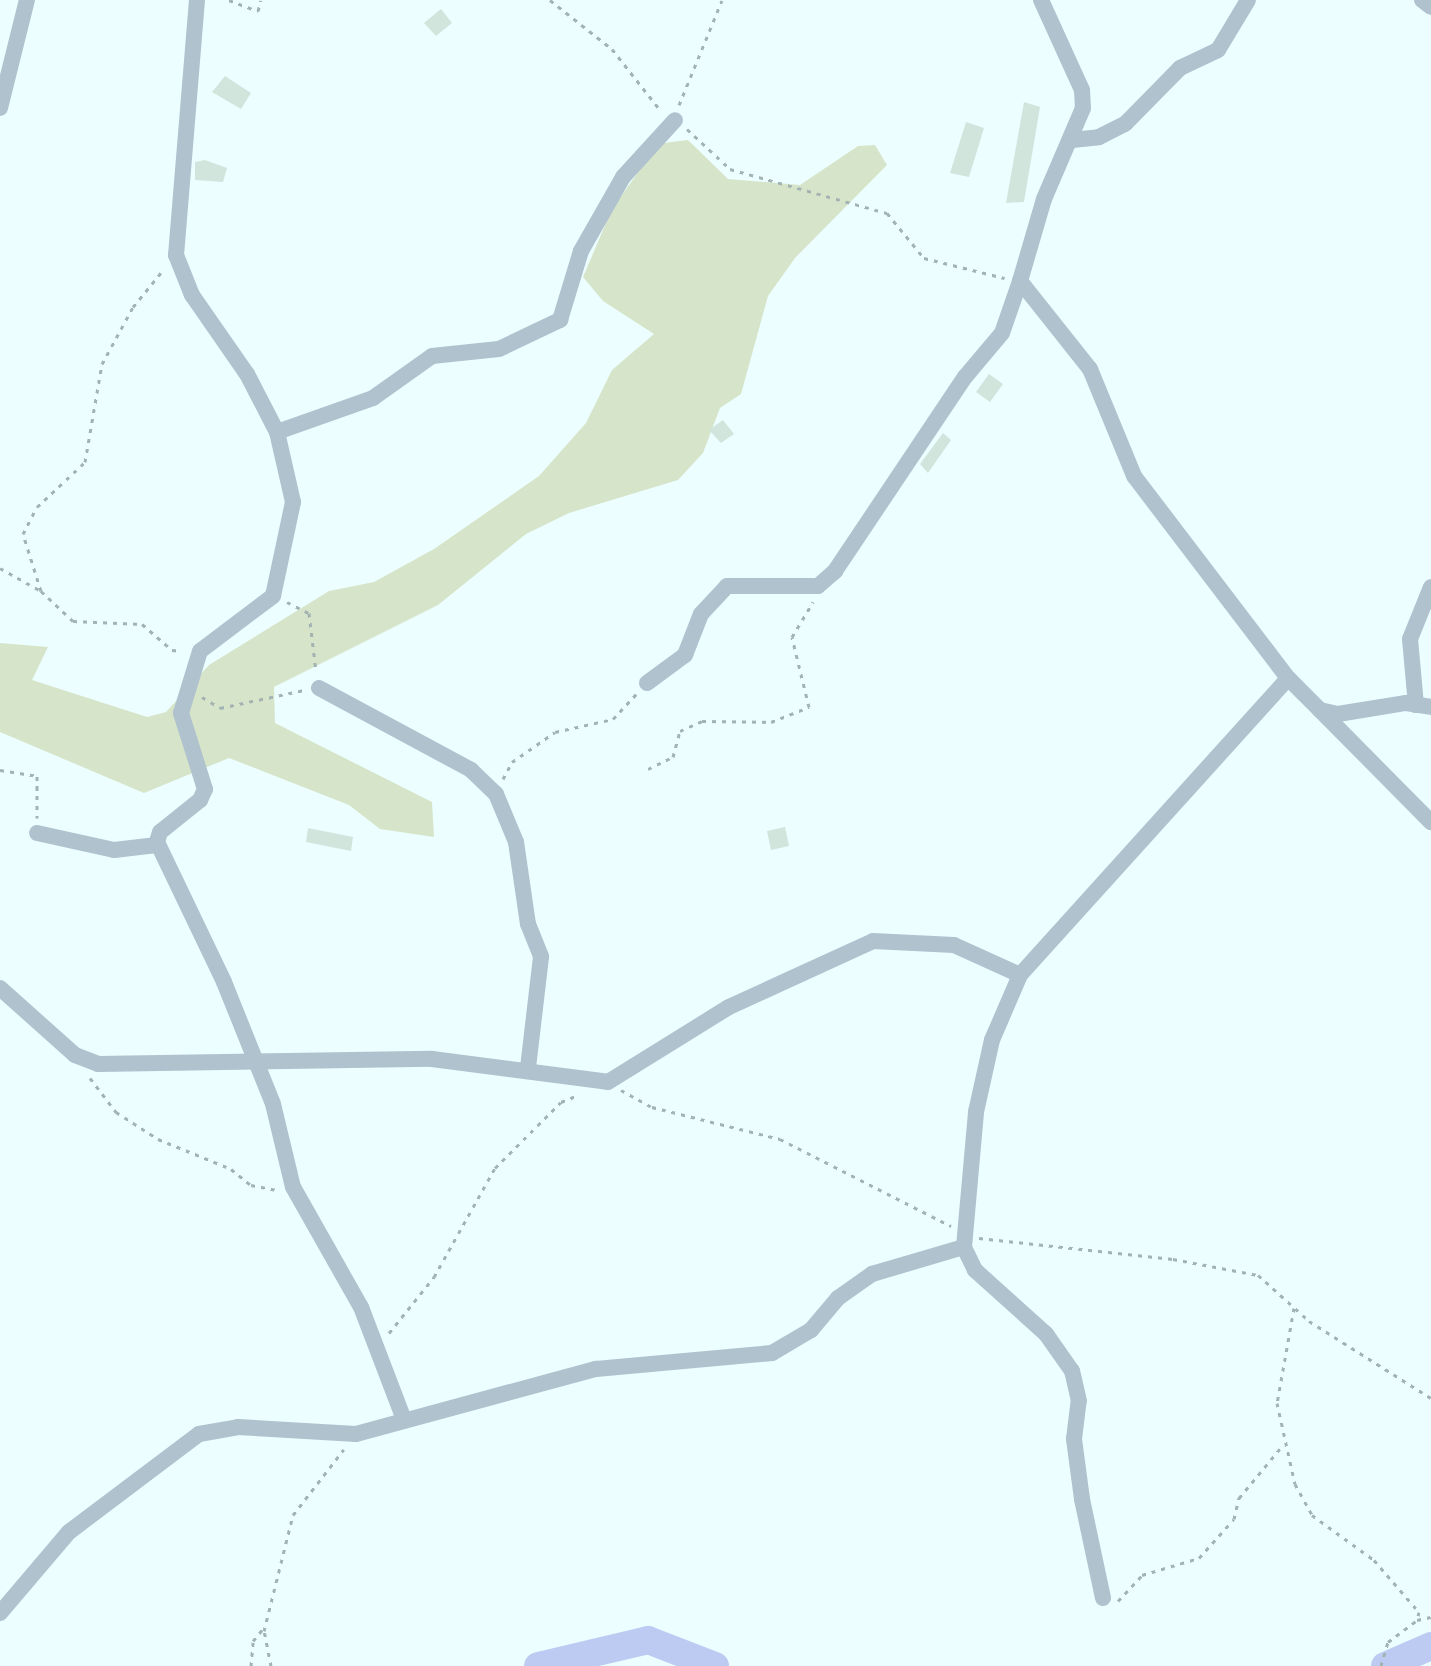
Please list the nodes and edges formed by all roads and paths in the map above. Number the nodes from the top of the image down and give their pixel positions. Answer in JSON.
{"nodes":[{"id":1,"x":27,"y":0,"type":"edge"},
{"id":2,"x":197,"y":0,"type":"edge"},
{"id":3,"x":229,"y":0,"type":"edge"},
{"id":4,"x":261,"y":0,"type":"edge"},
{"id":5,"x":550,"y":0,"type":"edge"},
{"id":6,"x":722,"y":0,"type":"edge"},
{"id":7,"x":1041,"y":0,"type":"edge"},
{"id":8,"x":1248,"y":0,"type":"edge"},
{"id":9,"x":1422,"y":0,"type":"edge"},
{"id":10,"x":1431,"y":7,"type":"edge"},
{"id":11,"x":0,"y":108,"type":"edge"},
{"id":12,"x":675,"y":120,"type":"junction"},
{"id":13,"x":1072,"y":140,"type":"junction"},
{"id":14,"x":176,"y":255,"type":"junction"},
{"id":15,"x":1020,"y":281,"type":"junction"},
{"id":16,"x":277,"y":432,"type":"junction"},
{"id":17,"x":0,"y":568,"type":"edge"},
{"id":18,"x":818,"y":586,"type":"junction"},
{"id":19,"x":1431,"y":587,"type":"edge"},
{"id":20,"x":41,"y":591,"type":"junction"},
{"id":21,"x":273,"y":596,"type":"junction"},
{"id":22,"x":200,"y":651,"type":"junction"},
{"id":23,"x":1288,"y":678,"type":"junction"},
{"id":24,"x":192,"y":683,"type":"junction"},
{"id":25,"x":647,"y":683,"type":"joint"},
{"id":26,"x":319,"y":688,"type":"junction"},
{"id":27,"x":1424,"y":706,"type":"edge"},
{"id":28,"x":1320,"y":710,"type":"junction"},
{"id":29,"x":648,"y":769,"type":"dead end"},
{"id":30,"x":0,"y":770,"type":"edge"},
{"id":31,"x":493,"y":790,"type":"junction"},
{"id":32,"x":1431,"y":822,"type":"edge"},
{"id":33,"x":37,"y":833,"type":"joint"},
{"id":34,"x":157,"y":845,"type":"junction"},
{"id":35,"x":1020,"y":975,"type":"junction"},
{"id":36,"x":0,"y":988,"type":"edge"},
{"id":37,"x":87,"y":1062,"type":"junction"},
{"id":38,"x":252,"y":1064,"type":"junction"},
{"id":39,"x":528,"y":1068,"type":"junction"},
{"id":40,"x":608,"y":1082,"type":"junction"},
{"id":41,"x":585,"y":1092,"type":"dead end"},
{"id":42,"x":296,"y":1193,"type":"junction"},
{"id":43,"x":965,"y":1242,"type":"junction"},
{"id":44,"x":1294,"y":1308,"type":"junction"},
{"id":45,"x":377,"y":1349,"type":"junction"},
{"id":46,"x":1431,"y":1398,"type":"edge"},
{"id":47,"x":403,"y":1417,"type":"junction"},
{"id":48,"x":356,"y":1434,"type":"junction"},
{"id":49,"x":1283,"y":1445,"type":"junction"},
{"id":50,"x":1103,"y":1598,"type":"joint"},
{"id":51,"x":0,"y":1613,"type":"edge"},
{"id":52,"x":1431,"y":1617,"type":"edge"},
{"id":53,"x":1417,"y":1620,"type":"junction"},
{"id":54,"x":266,"y":1625,"type":"junction"},
{"id":55,"x":251,"y":1666,"type":"edge"},
{"id":56,"x":271,"y":1666,"type":"edge"},
{"id":57,"x":1381,"y":1666,"type":"edge"}],
"edges":[{"from":1,"to":11,"type":"street"},
{"from":2,"to":14,"type":"street"},
{"from":3,"to":4,"type":"path"},
{"from":5,"to":12,"type":"path"},
{"from":6,"to":12,"type":"path"},
{"from":7,"to":13,"type":"street"},
{"from":8,"to":13,"type":"street"},
{"from":9,"to":10,"type":"street"},
{"from":12,"to":15,"type":"path"},
{"from":12,"to":16,"type":"street"},
{"from":13,"to":15,"type":"street"},
{"from":14,"to":16,"type":"street"},
{"from":14,"to":20,"type":"path"},
{"from":15,"to":18,"type":"street"},
{"from":15,"to":23,"type":"street"},
{"from":16,"to":21,"type":"street"},
{"from":17,"to":20,"type":"path"},
{"from":18,"to":25,"type":"street"},
{"from":18,"to":29,"type":"path"},
{"from":19,"to":27,"type":"street"},
{"from":20,"to":22,"type":"path"},
{"from":21,"to":22,"type":"street"},
{"from":21,"to":26,"type":"path"},
{"from":22,"to":24,"type":"street"},
{"from":23,"to":28,"type":"street"},
{"from":23,"to":35,"type":"street"},
{"from":24,"to":26,"type":"path"},
{"from":24,"to":34,"type":"street"},
{"from":25,"to":31,"type":"path"},
{"from":26,"to":31,"type":"street"},
{"from":27,"to":28,"type":"street"},
{"from":28,"to":32,"type":"street"},
{"from":30,"to":33,"type":"path"},
{"from":31,"to":39,"type":"street"},
{"from":33,"to":34,"type":"street"},
{"from":34,"to":38,"type":"street"},
{"from":35,"to":40,"type":"street"},
{"from":35,"to":43,"type":"street"},
{"from":36,"to":37,"type":"street"},
{"from":37,"to":38,"type":"street"},
{"from":37,"to":42,"type":"path"},
{"from":38,"to":39,"type":"street"},
{"from":38,"to":42,"type":"street"},
{"from":39,"to":40,"type":"street"},
{"from":40,"to":43,"type":"path"},
{"from":41,"to":45,"type":"path"},
{"from":42,"to":45,"type":"street"},
{"from":43,"to":44,"type":"path"},
{"from":43,"to":47,"type":"street"},
{"from":43,"to":50,"type":"street"},
{"from":44,"to":46,"type":"path"},
{"from":44,"to":49,"type":"path"},
{"from":45,"to":47,"type":"street"},
{"from":47,"to":48,"type":"street"},
{"from":48,"to":51,"type":"street"},
{"from":48,"to":54,"type":"path"},
{"from":49,"to":50,"type":"path"},
{"from":49,"to":53,"type":"path"},
{"from":52,"to":53,"type":"path"},
{"from":53,"to":57,"type":"path"},
{"from":54,"to":55,"type":"path"},
{"from":54,"to":56,"type":"path"}]}
